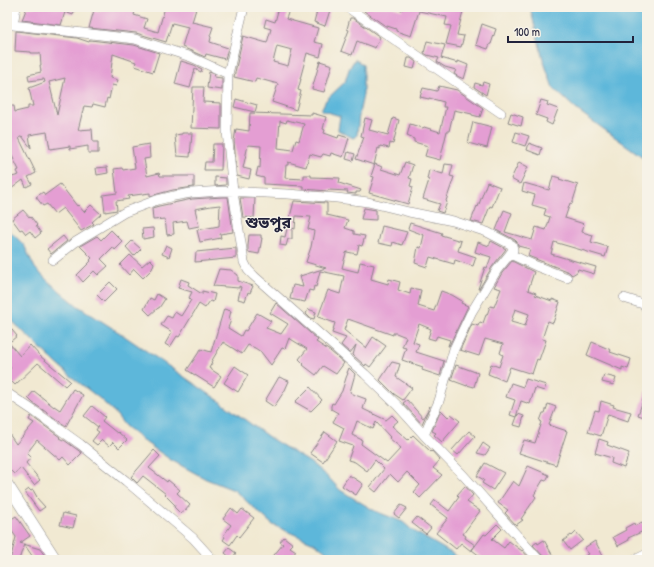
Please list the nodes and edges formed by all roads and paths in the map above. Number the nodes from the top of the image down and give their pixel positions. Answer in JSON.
{"nodes":[{"id":1,"x":16,"y":7,"type":"edge"},
{"id":2,"x":244,"y":7,"type":"edge"},
{"id":3,"x":347,"y":7,"type":"edge"},
{"id":4,"x":10,"y":25,"type":"edge"},
{"id":5,"x":228,"y":74,"type":"junction"},
{"id":6,"x":501,"y":113,"type":"dead end"},
{"id":7,"x":233,"y":192,"type":"junction"},
{"id":8,"x":510,"y":254,"type":"junction"},
{"id":9,"x":53,"y":260,"type":"dead end"},
{"id":10,"x":567,"y":278,"type":"dead end"},
{"id":11,"x":624,"y":298,"type":"dead end"},
{"id":12,"x":647,"y":309,"type":"edge"},
{"id":13,"x":7,"y":393,"type":"edge"},
{"id":14,"x":424,"y":435,"type":"junction"},
{"id":15,"x":7,"y":484,"type":"edge"},
{"id":16,"x":647,"y":554,"type":"edge"},
{"id":17,"x":56,"y":560,"type":"edge"},
{"id":18,"x":213,"y":560,"type":"edge"},
{"id":19,"x":539,"y":560,"type":"edge"},
{"id":20,"x":637,"y":560,"type":"edge"}],
"edges":[{"from":1,"to":4,"type":"street"},
{"from":2,"to":5,"type":"street"},
{"from":3,"to":6,"type":"street"},
{"from":4,"to":5,"type":"street"},
{"from":5,"to":7,"type":"street"},
{"from":7,"to":8,"type":"street"},
{"from":7,"to":9,"type":"street"},
{"from":7,"to":14,"type":"street"},
{"from":8,"to":10,"type":"street"},
{"from":8,"to":14,"type":"street"},
{"from":11,"to":12,"type":"street"},
{"from":13,"to":18,"type":"street"},
{"from":14,"to":19,"type":"street"},
{"from":15,"to":17,"type":"street"},
{"from":16,"to":20,"type":"street"}]}
